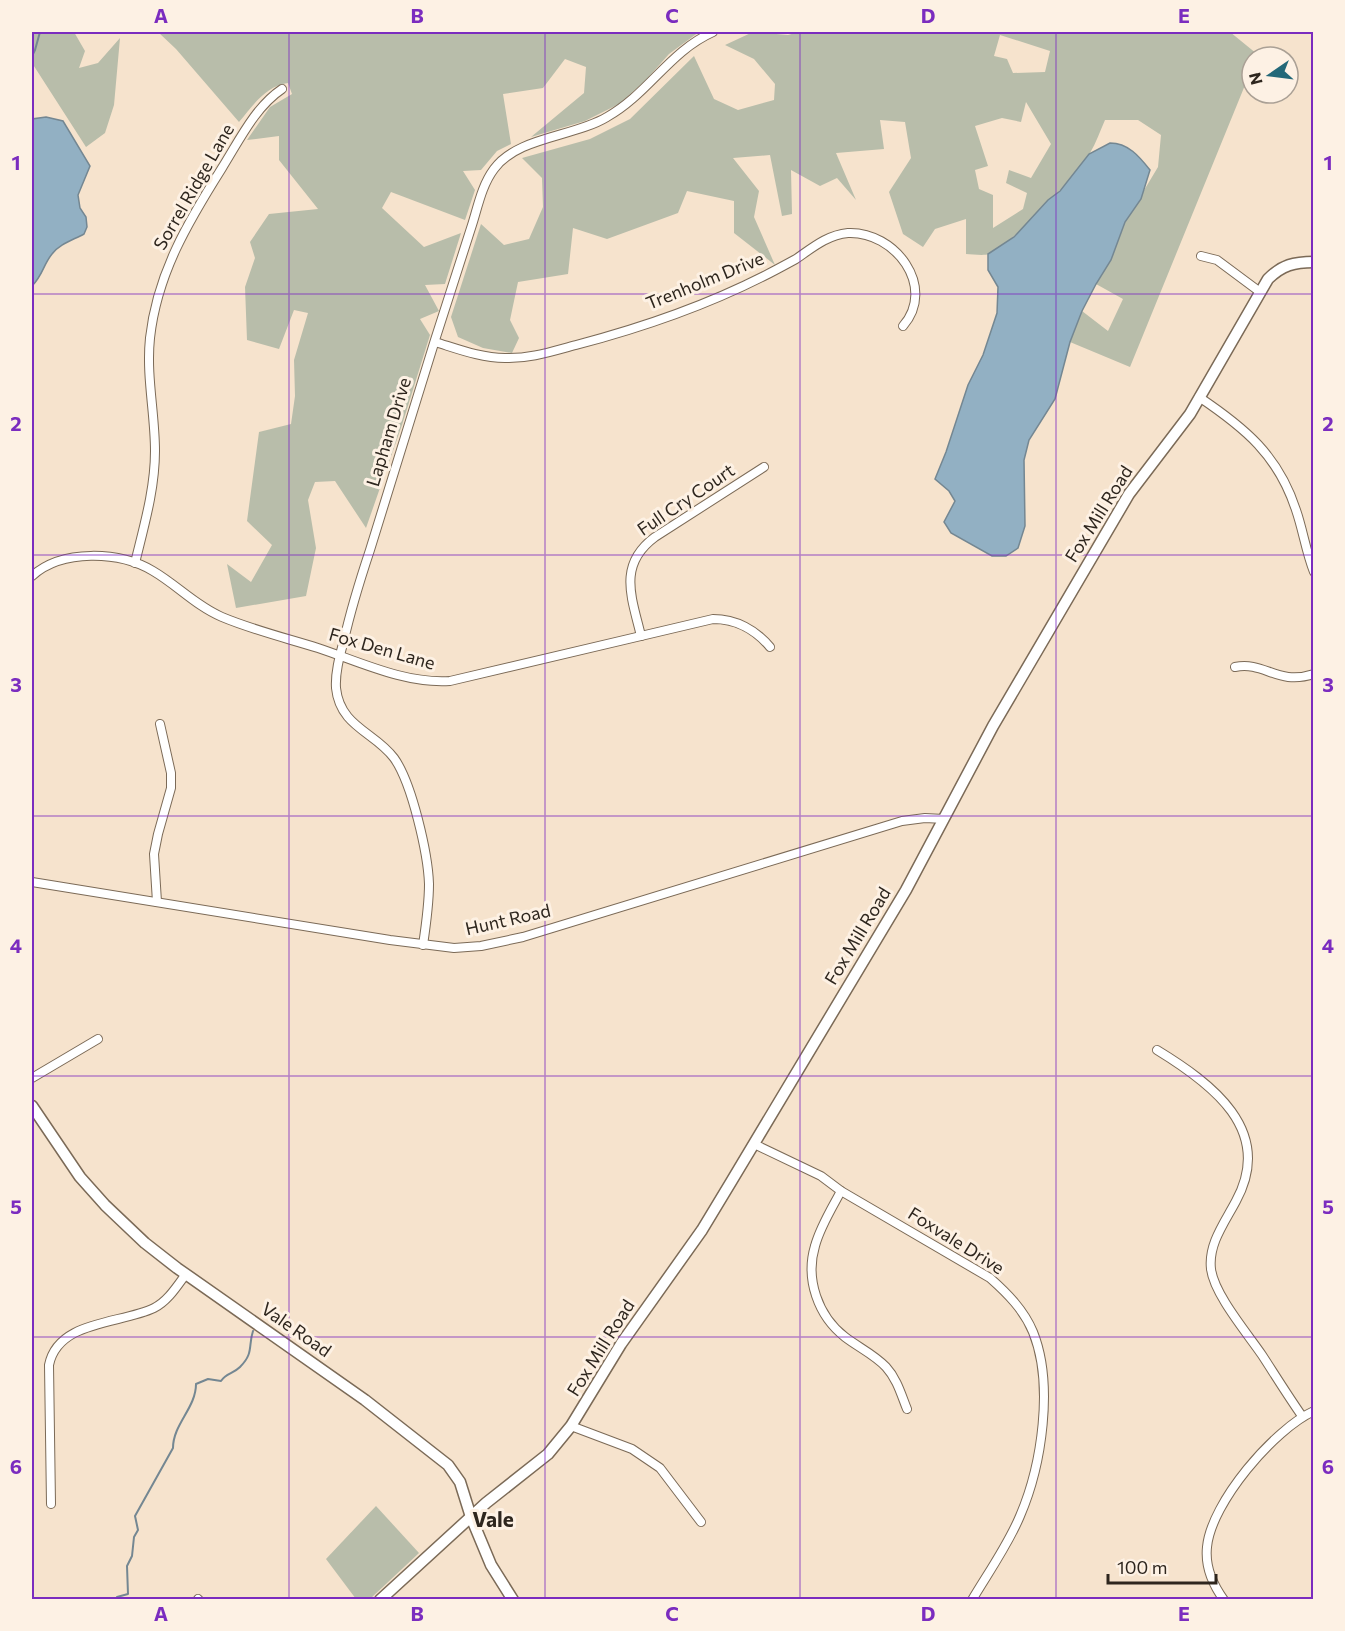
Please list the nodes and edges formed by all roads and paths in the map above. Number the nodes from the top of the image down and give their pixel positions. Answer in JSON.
{"nodes":[{"id":1,"x":713,"y":32,"type":"edge"},
{"id":2,"x":282,"y":89,"type":"dead end"},
{"id":3,"x":1201,"y":256,"type":"dead end"},
{"id":4,"x":1314,"y":262,"type":"edge"},
{"id":5,"x":1260,"y":292,"type":"junction"},
{"id":6,"x":903,"y":326,"type":"dead end"},
{"id":7,"x":435,"y":342,"type":"junction"},
{"id":8,"x":1199,"y":397,"type":"junction"},
{"id":9,"x":764,"y":467,"type":"dead end"},
{"id":10,"x":135,"y":563,"type":"junction"},
{"id":11,"x":1314,"y":572,"type":"edge"},
{"id":12,"x":32,"y":576,"type":"edge"},
{"id":13,"x":641,"y":636,"type":"junction"},
{"id":14,"x":770,"y":647,"type":"dead end"},
{"id":15,"x":340,"y":656,"type":"junction"},
{"id":16,"x":1234,"y":667,"type":"dead end"},
{"id":17,"x":1314,"y":674,"type":"edge"},
{"id":18,"x":160,"y":724,"type":"dead end"},
{"id":19,"x":944,"y":819,"type":"junction"},
{"id":20,"x":32,"y":882,"type":"edge"},
{"id":21,"x":157,"y":902,"type":"junction"},
{"id":22,"x":423,"y":945,"type":"junction"},
{"id":23,"x":98,"y":1039,"type":"dead end"},
{"id":24,"x":1157,"y":1050,"type":"dead end"},
{"id":25,"x":32,"y":1078,"type":"edge"},
{"id":26,"x":32,"y":1106,"type":"edge"},
{"id":27,"x":754,"y":1144,"type":"junction"},
{"id":28,"x":841,"y":1191,"type":"junction"},
{"id":29,"x":186,"y":1274,"type":"junction"},
{"id":30,"x":907,"y":1409,"type":"dead end"},
{"id":31,"x":1314,"y":1411,"type":"edge"},
{"id":32,"x":1302,"y":1416,"type":"junction"},
{"id":33,"x":572,"y":1426,"type":"junction"},
{"id":34,"x":51,"y":1504,"type":"dead end"},
{"id":35,"x":471,"y":1517,"type":"junction"},
{"id":36,"x":701,"y":1522,"type":"dead end"},
{"id":37,"x":380,"y":1599,"type":"edge"},
{"id":38,"x":513,"y":1599,"type":"edge"},
{"id":39,"x":972,"y":1599,"type":"edge"},
{"id":40,"x":1224,"y":1599,"type":"edge"}],
"edges":[{"from":1,"to":7,"type":"street","name":"Lapham Drive"},
{"from":2,"to":10,"type":"street","name":"Sorrel Ridge Lane"},
{"from":3,"to":5,"type":"street"},
{"from":4,"to":5,"type":"main road","name":"Fox Mill Road"},
{"from":5,"to":8,"type":"main road","name":"Fox Mill Road"},
{"from":6,"to":7,"type":"street","name":"Trenholm Drive"},
{"from":7,"to":15,"type":"street","name":"Lapham Drive"},
{"from":8,"to":11,"type":"street"},
{"from":8,"to":19,"type":"main road","name":"Fox Mill Road"},
{"from":9,"to":13,"type":"street","name":"Full Cry Court"},
{"from":10,"to":12,"type":"street","name":"Fox Den Lane"},
{"from":10,"to":15,"type":"street","name":"Fox Den Lane"},
{"from":13,"to":14,"type":"street","name":"Fox Den Lane"},
{"from":13,"to":15,"type":"street","name":"Fox Den Lane"},
{"from":15,"to":22,"type":"street","name":"Lapham Drive"},
{"from":16,"to":17,"type":"street"},
{"from":18,"to":21,"type":"street"},
{"from":19,"to":22,"type":"street","name":"Hunt Road"},
{"from":19,"to":27,"type":"main road","name":"Fox Mill Road"},
{"from":20,"to":21,"type":"street","name":"Hunt Road"},
{"from":21,"to":22,"type":"street","name":"Hunt Road"},
{"from":23,"to":25,"type":"street"},
{"from":24,"to":32,"type":"street"},
{"from":26,"to":29,"type":"main road","name":"Vale Road"},
{"from":27,"to":28,"type":"street","name":"Foxvale Drive"},
{"from":27,"to":33,"type":"main road","name":"Fox Mill Road"},
{"from":28,"to":30,"type":"street"},
{"from":28,"to":39,"type":"street","name":"Foxvale Drive"},
{"from":29,"to":34,"type":"street"},
{"from":29,"to":35,"type":"main road","name":"Vale Road"},
{"from":31,"to":32,"type":"street"},
{"from":32,"to":40,"type":"street"},
{"from":33,"to":35,"type":"main road","name":"Fox Mill Road"},
{"from":33,"to":36,"type":"street"},
{"from":35,"to":37,"type":"main road","name":"Fox Mill Road"},
{"from":35,"to":38,"type":"main road","name":"Vale Road"}]}
